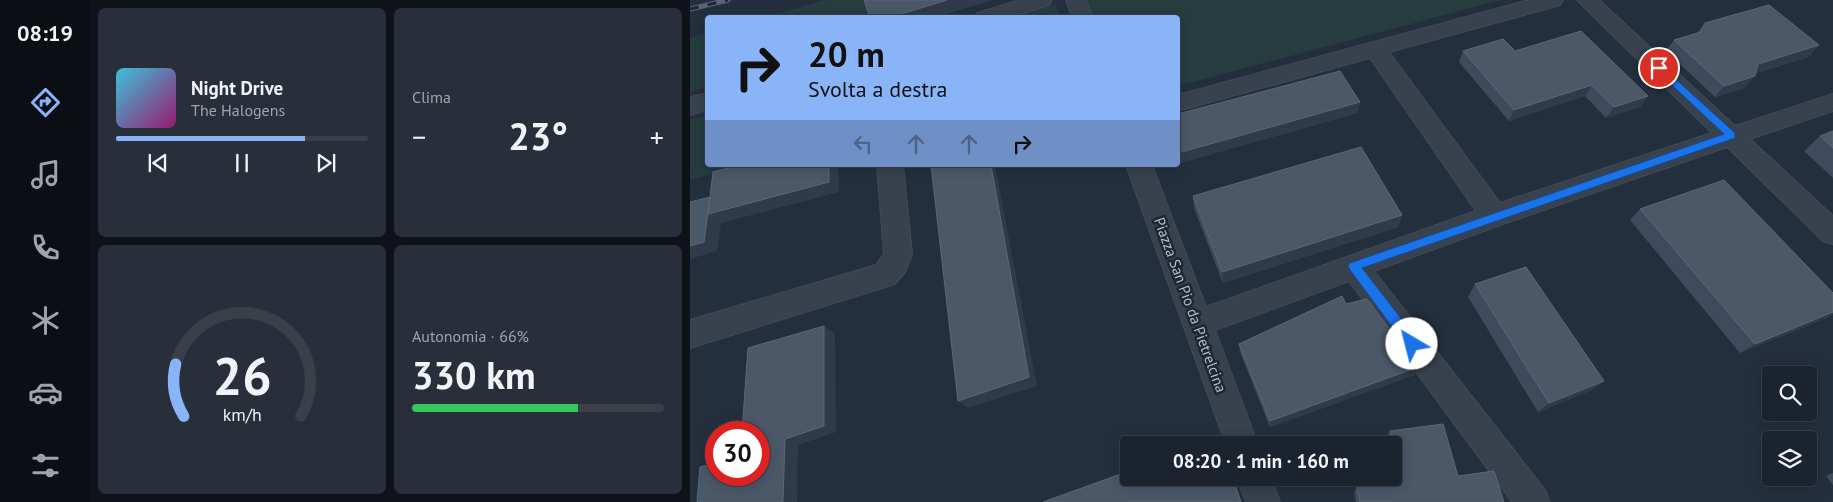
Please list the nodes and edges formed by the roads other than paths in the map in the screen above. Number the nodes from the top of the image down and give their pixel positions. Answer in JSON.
{"nodes":[{"id":1,"x":1042,"y":0,"type":"edge"},
{"id":2,"x":1076,"y":0,"type":"edge"},
{"id":3,"x":1553,"y":0,"type":"edge"},
{"id":4,"x":1587,"y":0,"type":"edge"},
{"id":5,"x":994,"y":15,"type":"edge"},
{"id":6,"x":1082,"y":15,"type":"edge"},
{"id":7,"x":1376,"y":50,"type":"junction"},
{"id":8,"x":705,"y":102,"type":"edge"},
{"id":9,"x":1180,"y":102,"type":"edge"},
{"id":10,"x":1833,"y":102,"type":"edge"},
{"id":11,"x":690,"y":106,"type":"edge"},
{"id":12,"x":1731,"y":135,"type":"junction"},
{"id":13,"x":890,"y":167,"type":"edge"},
{"id":14,"x":1140,"y":167,"type":"edge"},
{"id":15,"x":1494,"y":216,"type":"junction"},
{"id":16,"x":1833,"y":233,"type":"edge"},
{"id":17,"x":1354,"y":266,"type":"junction"},
{"id":18,"x":1197,"y":323,"type":"junction"},
{"id":19,"x":690,"y":334,"type":"edge"},
{"id":20,"x":1239,"y":436,"type":"edge"},
{"id":21,"x":1257,"y":486,"type":"edge"},
{"id":22,"x":1262,"y":502,"type":"edge"},
{"id":23,"x":1533,"y":502,"type":"edge"}],
"edges":[{"from":1,"to":5,"type":"street"},
{"from":2,"to":6,"type":"street"},
{"from":3,"to":7,"type":"street"},
{"from":4,"to":12,"type":"street"},
{"from":7,"to":9,"type":"street"},
{"from":7,"to":15,"type":"street"},
{"from":8,"to":11,"type":"street"},
{"from":10,"to":12,"type":"street"},
{"from":12,"to":15,"type":"street"},
{"from":12,"to":16,"type":"street"},
{"from":13,"to":19,"type":"street"},
{"from":14,"to":18,"type":"street","name":"Piazza San Pio da Pietrelcina"},
{"from":15,"to":17,"type":"street"},
{"from":17,"to":18,"type":"street"},
{"from":17,"to":23,"type":"street"},
{"from":18,"to":20,"type":"street","name":"Piazza San Pio da Pietrelcina"},
{"from":21,"to":22,"type":"street"}]}
